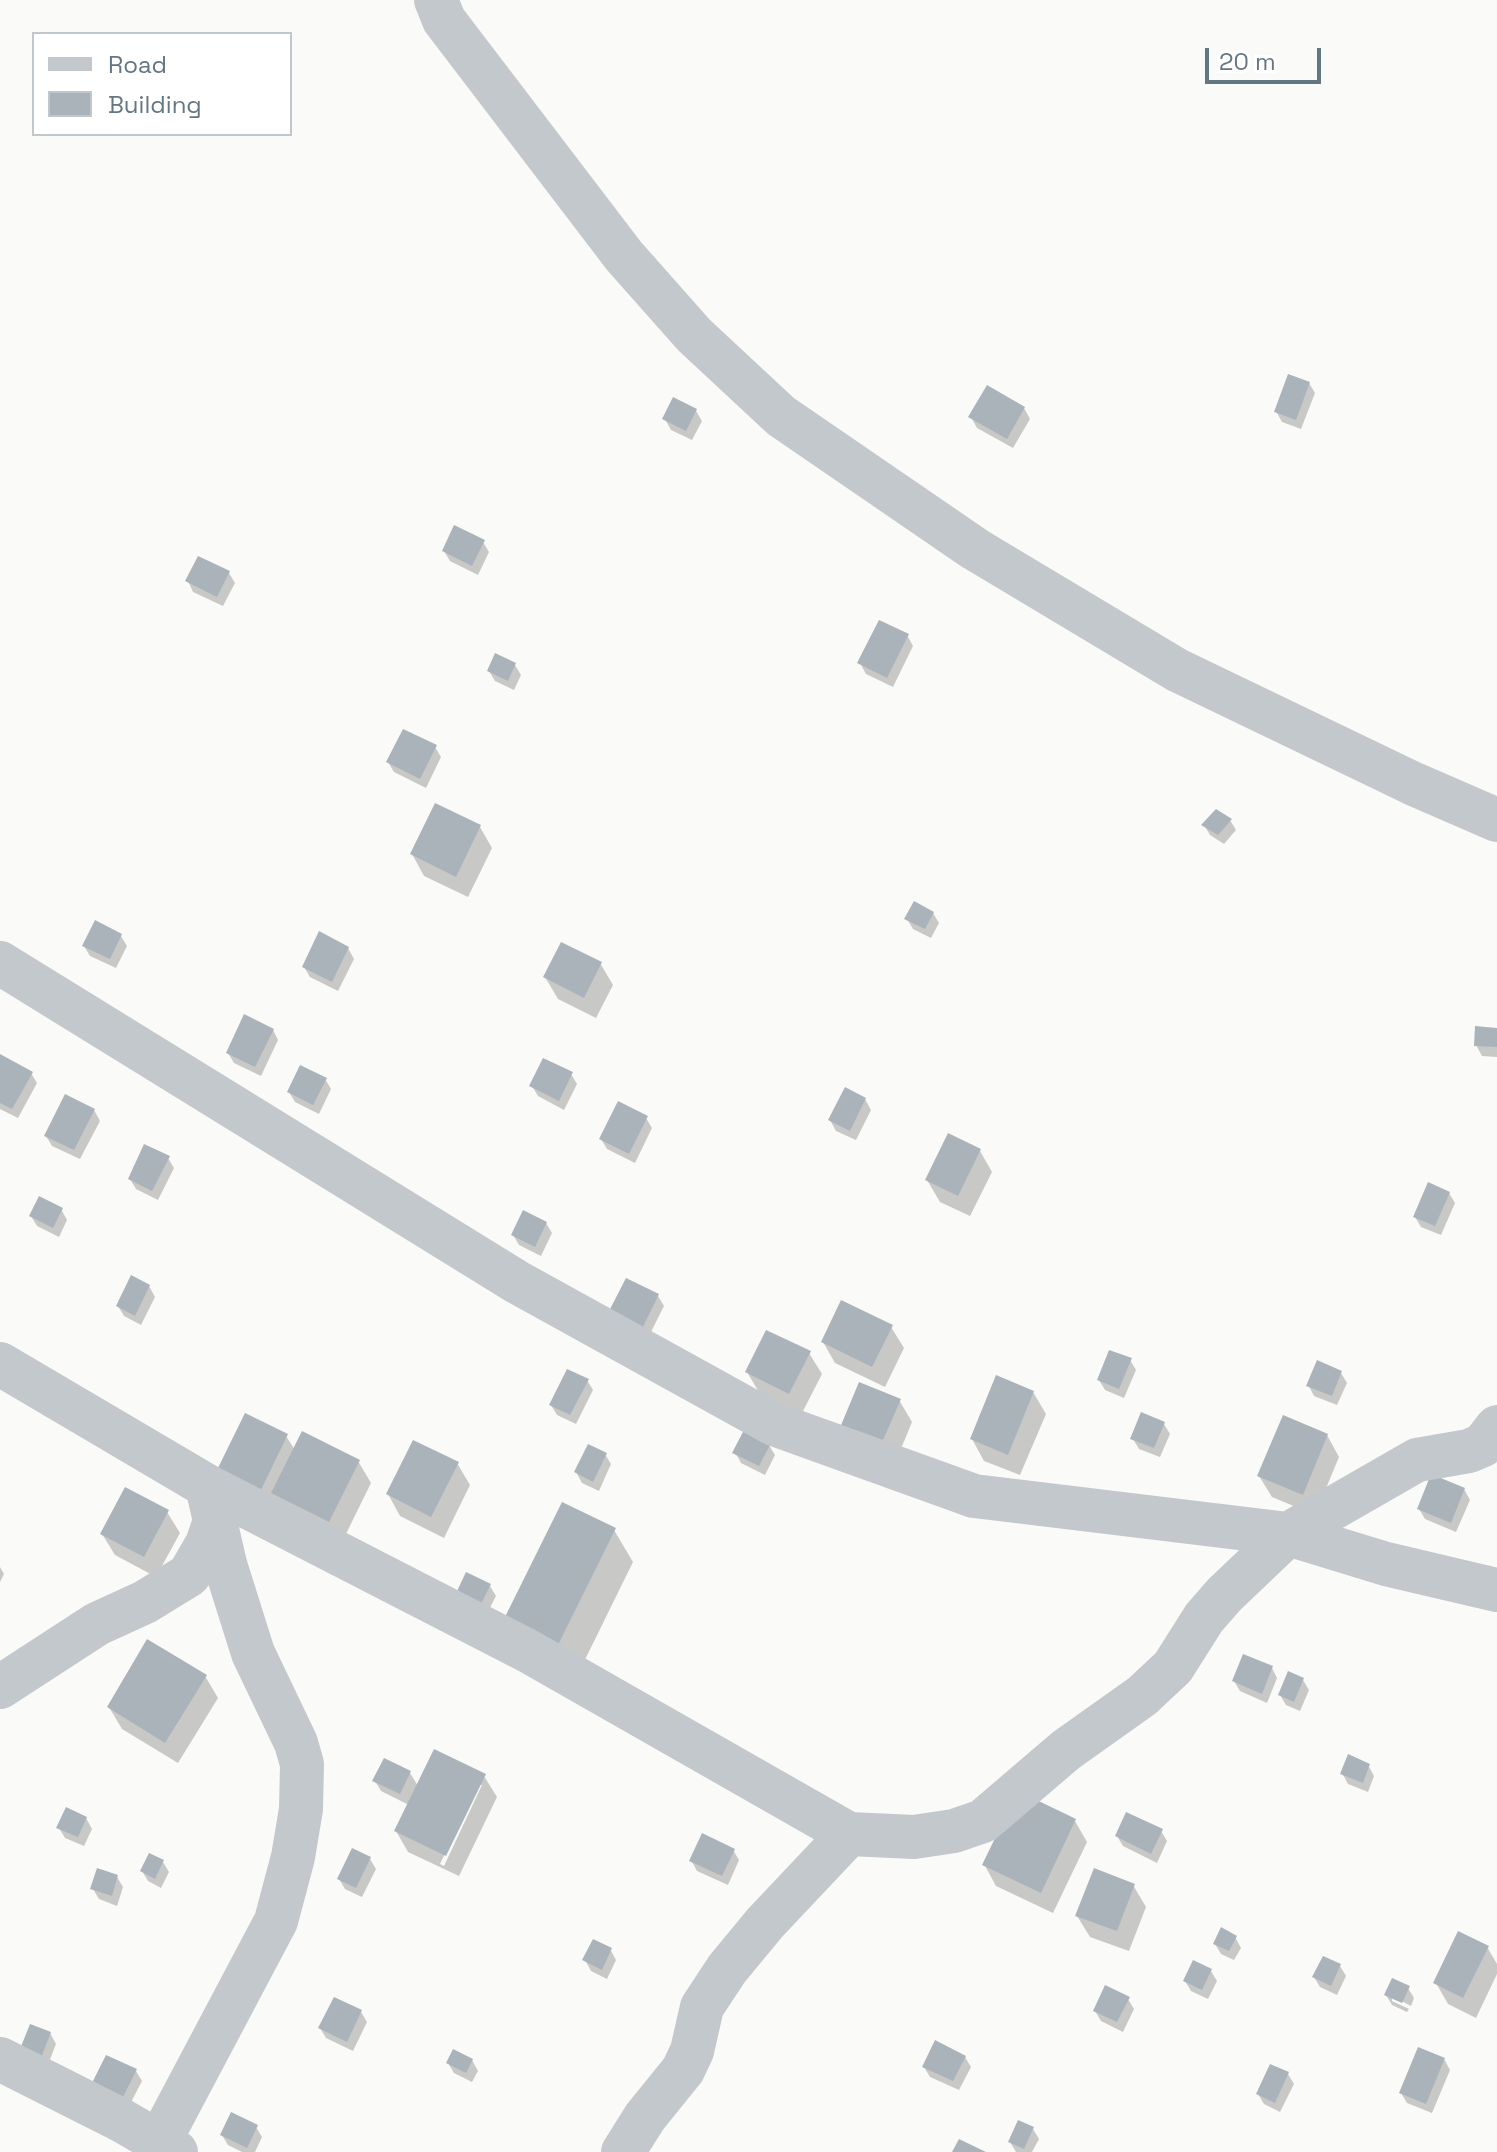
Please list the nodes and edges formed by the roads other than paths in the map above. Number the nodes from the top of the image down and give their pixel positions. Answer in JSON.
{"nodes":[{"id":1,"x":436,"y":0,"type":"edge"},
{"id":2,"x":1497,"y":820,"type":"edge"},
{"id":3,"x":0,"y":963,"type":"edge"},
{"id":4,"x":0,"y":1364,"type":"edge"},
{"id":5,"x":1497,"y":1427,"type":"edge"},
{"id":6,"x":211,"y":1504,"type":"junction"},
{"id":7,"x":1288,"y":1534,"type":"junction"},
{"id":8,"x":1497,"y":1590,"type":"edge"},
{"id":9,"x":0,"y":1687,"type":"edge"},
{"id":10,"x":849,"y":1834,"type":"junction"},
{"id":11,"x":0,"y":2059,"type":"edge"},
{"id":12,"x":168,"y":2147,"type":"edge"},
{"id":13,"x":623,"y":2152,"type":"edge"}],
"edges":[{"from":1,"to":2,"type":"street"},
{"from":3,"to":7,"type":"street"},
{"from":4,"to":6,"type":"street"},
{"from":5,"to":7,"type":"street"},
{"from":6,"to":9,"type":"street"},
{"from":6,"to":10,"type":"street"},
{"from":6,"to":12,"type":"street"},
{"from":7,"to":8,"type":"street"},
{"from":7,"to":10,"type":"street"},
{"from":10,"to":13,"type":"street"},
{"from":11,"to":12,"type":"street"}]}
